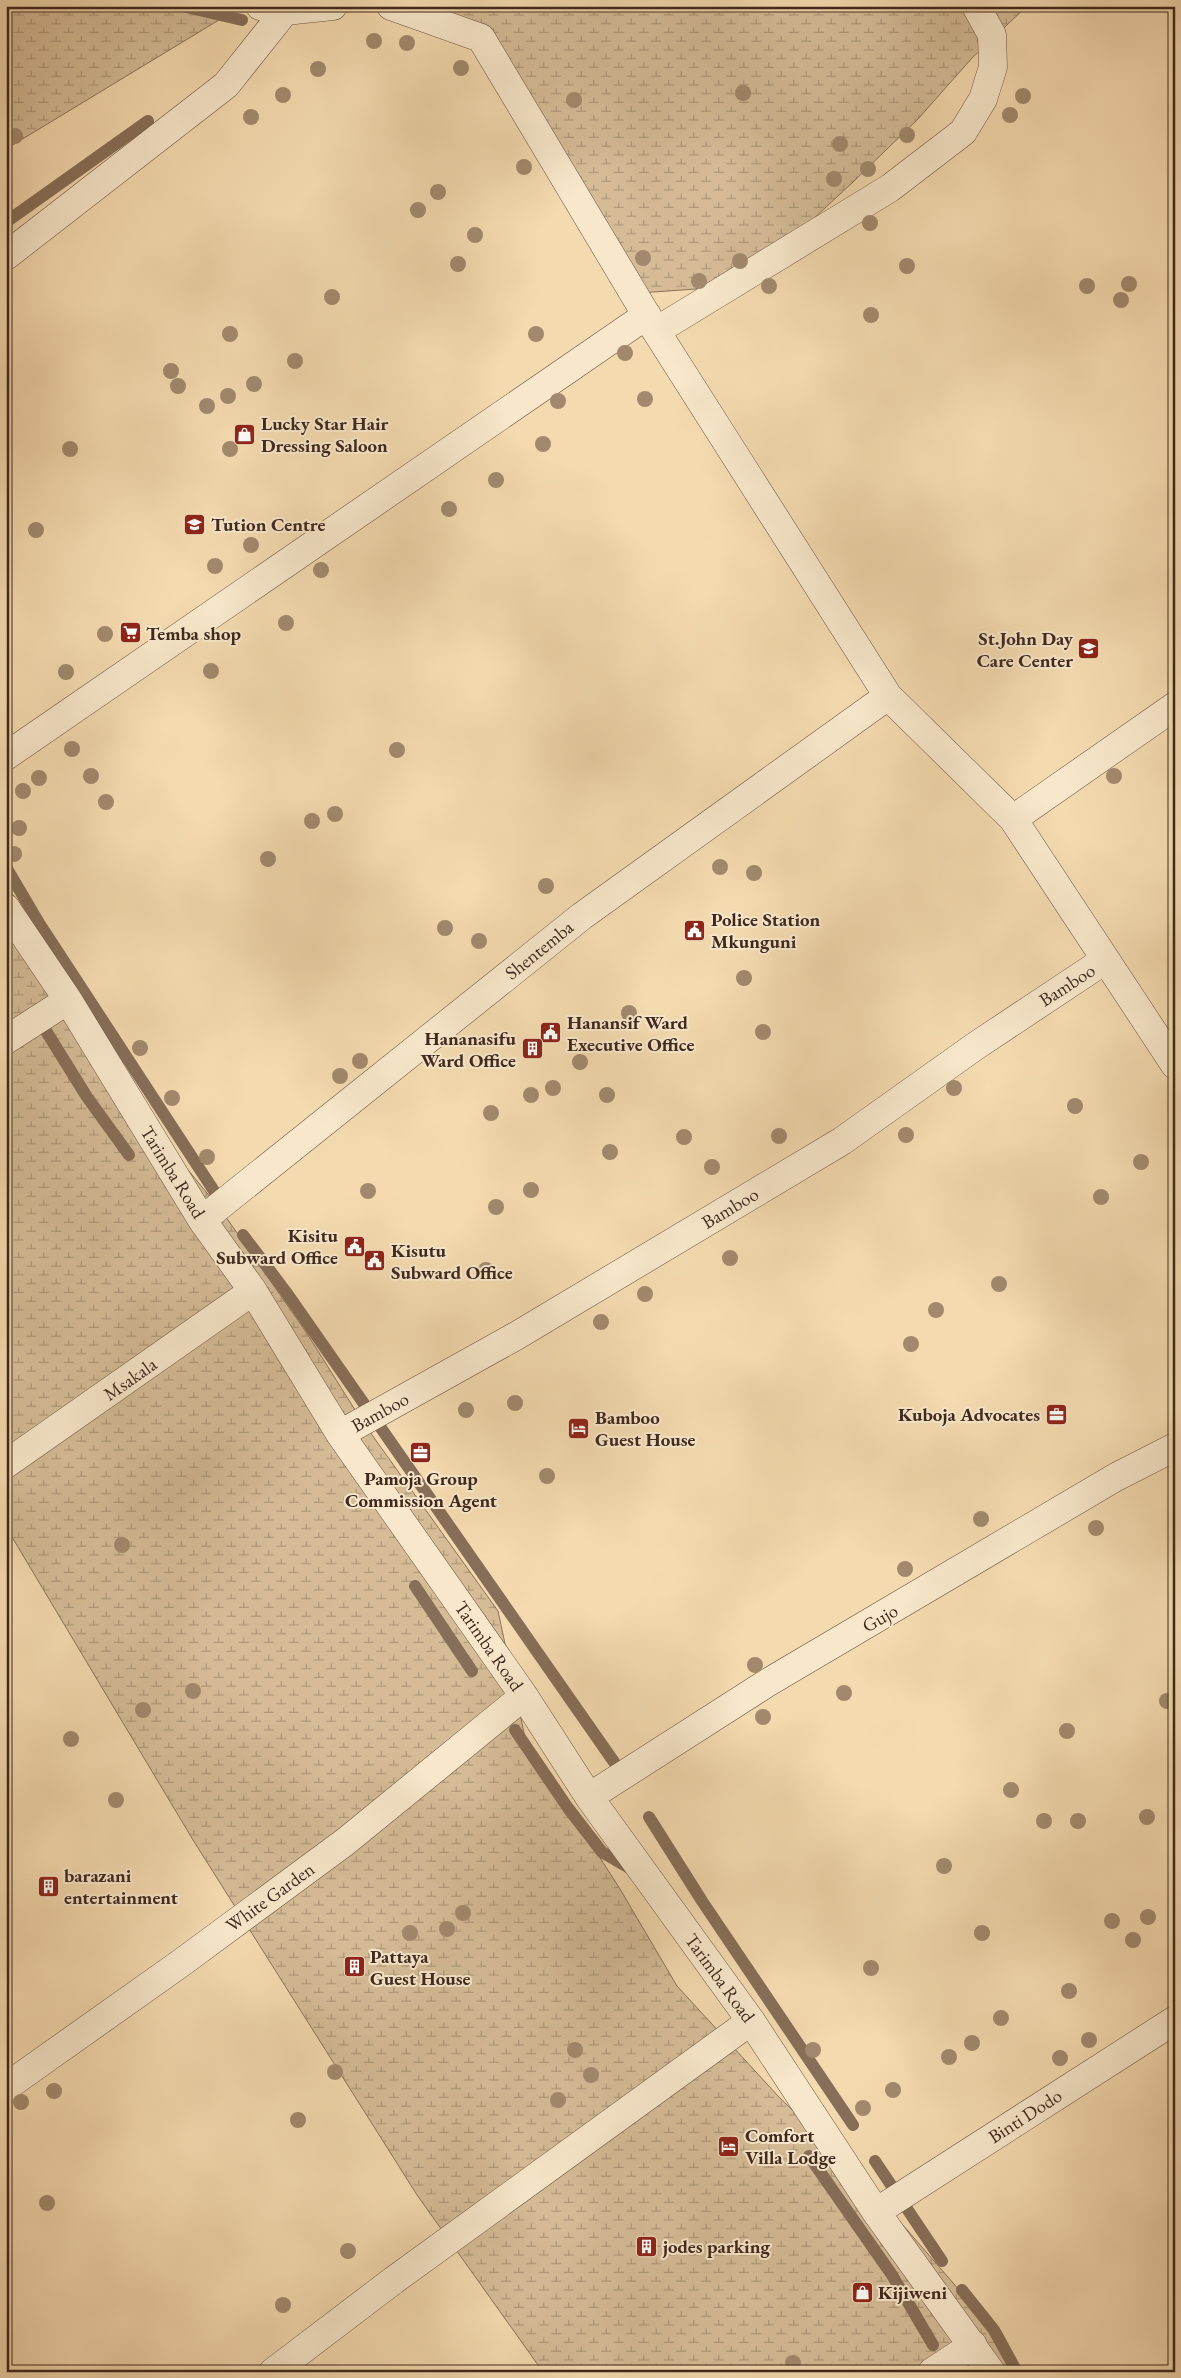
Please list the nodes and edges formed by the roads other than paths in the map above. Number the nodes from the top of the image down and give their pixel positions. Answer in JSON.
{"nodes":[{"id":1,"x":333,"y":6,"type":"edge"},
{"id":2,"x":391,"y":6,"type":"edge"},
{"id":3,"x":976,"y":6,"type":"edge"},
{"id":4,"x":273,"y":9,"type":"edge"},
{"id":5,"x":6,"y":256,"type":"edge"},
{"id":6,"x":652,"y":323,"type":"junction"},
{"id":7,"x":888,"y":696,"type":"junction"},
{"id":8,"x":1175,"y":706,"type":"edge"},
{"id":9,"x":6,"y":756,"type":"edge"},
{"id":10,"x":1013,"y":819,"type":"junction"},
{"id":11,"x":6,"y":908,"type":"edge"},
{"id":12,"x":1105,"y":960,"type":"junction"},
{"id":13,"x":68,"y":1000,"type":"junction"},
{"id":14,"x":6,"y":1040,"type":"edge"},
{"id":15,"x":1175,"y":1065,"type":"edge"},
{"id":16,"x":202,"y":1220,"type":"junction"},
{"id":17,"x":253,"y":1291,"type":"junction"},
{"id":18,"x":340,"y":1434,"type":"junction"},
{"id":19,"x":1175,"y":1447,"type":"edge"},
{"id":20,"x":6,"y":1464,"type":"edge"},
{"id":21,"x":524,"y":1696,"type":"junction"},
{"id":22,"x":589,"y":1796,"type":"junction"},
{"id":23,"x":1175,"y":2020,"type":"edge"},
{"id":24,"x":752,"y":2021,"type":"junction"},
{"id":25,"x":6,"y":2087,"type":"edge"},
{"id":26,"x":876,"y":2212,"type":"junction"},
{"id":27,"x":973,"y":2345,"type":"junction"},
{"id":28,"x":273,"y":2372,"type":"edge"},
{"id":29,"x":932,"y":2372,"type":"edge"},
{"id":30,"x":991,"y":2372,"type":"edge"}],
"edges":[{"from":1,"to":4,"type":"street"},
{"from":2,"to":6,"type":"street"},
{"from":3,"to":6,"type":"street"},
{"from":4,"to":5,"type":"street"},
{"from":6,"to":7,"type":"street"},
{"from":6,"to":9,"type":"street"},
{"from":7,"to":10,"type":"street"},
{"from":7,"to":16,"type":"street","name":"Shentemba"},
{"from":8,"to":10,"type":"street"},
{"from":10,"to":12,"type":"street"},
{"from":11,"to":13,"type":"street","name":"Tarimba Road"},
{"from":12,"to":15,"type":"street"},
{"from":12,"to":18,"type":"street","name":"Bamboo"},
{"from":13,"to":14,"type":"street"},
{"from":13,"to":16,"type":"street","name":"Tarimba Road"},
{"from":16,"to":17,"type":"street","name":"Tarimba Road"},
{"from":17,"to":18,"type":"street","name":"Tarimba Road"},
{"from":17,"to":20,"type":"street","name":"Msakala"},
{"from":18,"to":21,"type":"street","name":"Tarimba Road"},
{"from":19,"to":22,"type":"street","name":"Gujo"},
{"from":21,"to":22,"type":"street","name":"Tarimba Road"},
{"from":21,"to":25,"type":"street","name":"White Garden"},
{"from":22,"to":24,"type":"street","name":"Tarimba Road"},
{"from":23,"to":26,"type":"street","name":"Binti Dodo"},
{"from":24,"to":26,"type":"street","name":"Tarimba Road"},
{"from":24,"to":28,"type":"street"},
{"from":26,"to":27,"type":"street","name":"Tarimba Road"},
{"from":27,"to":29,"type":"street"},
{"from":27,"to":30,"type":"street","name":"Tarimba Road"}]}
